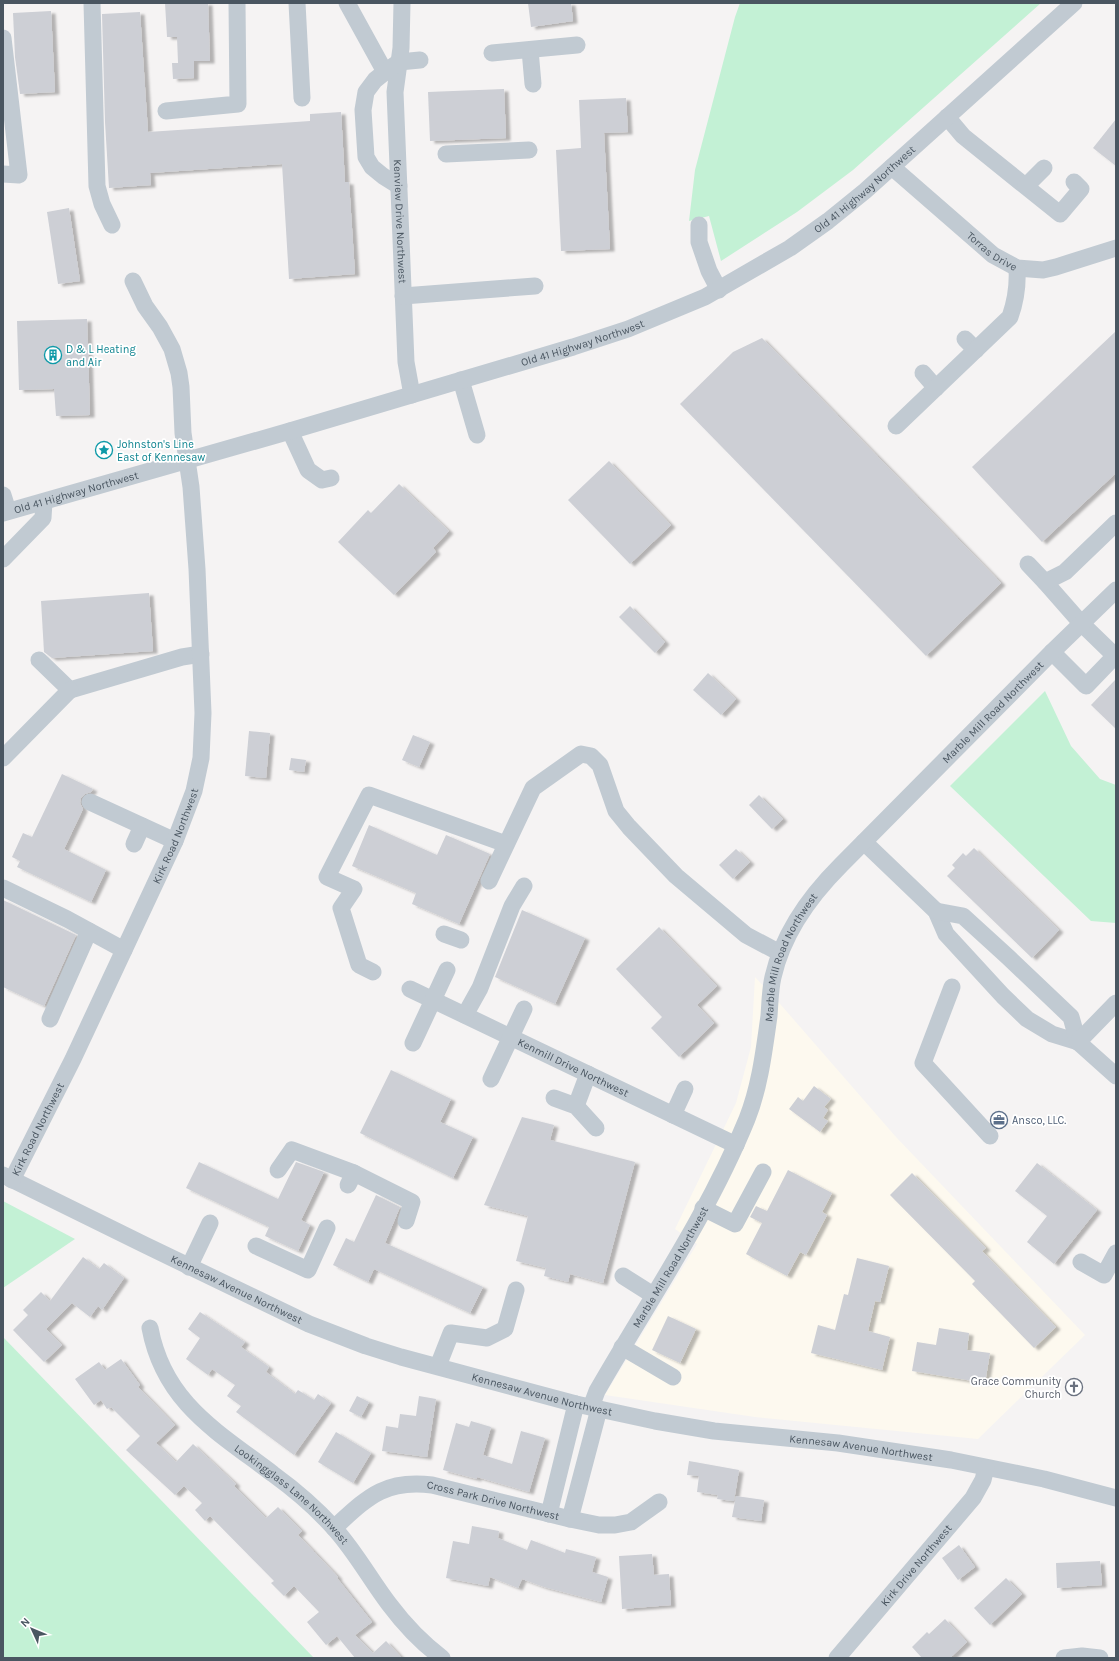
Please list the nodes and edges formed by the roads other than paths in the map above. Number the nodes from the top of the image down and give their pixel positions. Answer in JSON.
{"nodes":[{"id":1,"x":92,"y":3,"type":"edge"},
{"id":2,"x":237,"y":3,"type":"edge"},
{"id":3,"x":297,"y":3,"type":"edge"},
{"id":4,"x":347,"y":3,"type":"edge"},
{"id":5,"x":402,"y":3,"type":"edge"},
{"id":6,"x":1074,"y":3,"type":"edge"},
{"id":7,"x":3,"y":38,"type":"edge"},
{"id":8,"x":577,"y":45,"type":"dead end"},
{"id":9,"x":530,"y":50,"type":"junction"},
{"id":10,"x":492,"y":53,"type":"dead end"},
{"id":11,"x":400,"y":55,"type":"junction"},
{"id":12,"x":420,"y":60,"type":"dead end"},
{"id":13,"x":385,"y":72,"type":"junction"},
{"id":14,"x":533,"y":84,"type":"dead end"},
{"id":15,"x":302,"y":98,"type":"dead end"},
{"id":16,"x":166,"y":111,"type":"dead end"},
{"id":17,"x":947,"y":117,"type":"junction"},
{"id":18,"x":529,"y":150,"type":"dead end"},
{"id":19,"x":446,"y":154,"type":"dead end"},
{"id":20,"x":892,"y":167,"type":"junction"},
{"id":21,"x":1044,"y":168,"type":"dead end"},
{"id":22,"x":3,"y":174,"type":"edge"},
{"id":23,"x":1074,"y":182,"type":"dead end"},
{"id":24,"x":399,"y":186,"type":"junction"},
{"id":25,"x":1026,"y":186,"type":"junction"},
{"id":26,"x":112,"y":225,"type":"dead end"},
{"id":27,"x":699,"y":225,"type":"dead end"},
{"id":28,"x":1116,"y":248,"type":"edge"},
{"id":29,"x":1018,"y":268,"type":"junction"},
{"id":30,"x":133,"y":280,"type":"dead end"},
{"id":31,"x":535,"y":286,"type":"dead end"},
{"id":32,"x":719,"y":290,"type":"junction"},
{"id":33,"x":403,"y":296,"type":"junction"},
{"id":34,"x":923,"y":373,"type":"dead end"},
{"id":35,"x":462,"y":380,"type":"junction"},
{"id":36,"x":936,"y":388,"type":"junction"},
{"id":37,"x":412,"y":395,"type":"junction"},
{"id":38,"x":896,"y":426,"type":"dead end"},
{"id":39,"x":290,"y":431,"type":"junction"},
{"id":40,"x":477,"y":435,"type":"dead end"},
{"id":41,"x":187,"y":460,"type":"junction"},
{"id":42,"x":331,"y":478,"type":"dead end"},
{"id":43,"x":3,"y":495,"type":"edge"},
{"id":44,"x":44,"y":502,"type":"junction"},
{"id":45,"x":5,"y":512,"type":"edge"},
{"id":46,"x":1116,"y":523,"type":"edge"},
{"id":47,"x":3,"y":559,"type":"edge"},
{"id":48,"x":1028,"y":564,"type":"dead end"},
{"id":49,"x":1045,"y":582,"type":"junction"},
{"id":50,"x":1116,"y":590,"type":"edge"},
{"id":51,"x":1081,"y":623,"type":"junction"},
{"id":52,"x":1052,"y":652,"type":"junction"},
{"id":53,"x":201,"y":654,"type":"junction"},
{"id":54,"x":39,"y":660,"type":"dead end"},
{"id":55,"x":70,"y":690,"type":"junction"},
{"id":56,"x":3,"y":758,"type":"edge"},
{"id":57,"x":90,"y":802,"type":"dead end"},
{"id":58,"x":142,"y":826,"type":"junction"},
{"id":59,"x":175,"y":841,"type":"junction"},
{"id":60,"x":864,"y":842,"type":"junction"},
{"id":61,"x":134,"y":844,"type":"dead end"},
{"id":62,"x":506,"y":844,"type":"junction"},
{"id":63,"x":489,"y":881,"type":"dead end"},
{"id":64,"x":524,"y":886,"type":"dead end"},
{"id":65,"x":3,"y":888,"type":"edge"},
{"id":66,"x":936,"y":911,"type":"junction"},
{"id":67,"x":89,"y":931,"type":"junction"},
{"id":68,"x":444,"y":934,"type":"dead end"},
{"id":69,"x":461,"y":940,"type":"dead end"},
{"id":70,"x":124,"y":950,"type":"junction"},
{"id":71,"x":780,"y":953,"type":"junction"},
{"id":72,"x":447,"y":970,"type":"dead end"},
{"id":73,"x":373,"y":972,"type":"dead end"},
{"id":74,"x":952,"y":987,"type":"dead end"},
{"id":75,"x":410,"y":989,"type":"dead end"},
{"id":76,"x":433,"y":1000,"type":"junction"},
{"id":77,"x":1116,"y":1002,"type":"edge"},
{"id":78,"x":524,"y":1009,"type":"dead end"},
{"id":79,"x":465,"y":1015,"type":"junction"},
{"id":80,"x":50,"y":1019,"type":"dead end"},
{"id":81,"x":511,"y":1037,"type":"junction"},
{"id":82,"x":1078,"y":1042,"type":"junction"},
{"id":83,"x":413,"y":1043,"type":"dead end"},
{"id":84,"x":588,"y":1074,"type":"junction"},
{"id":85,"x":1116,"y":1076,"type":"edge"},
{"id":86,"x":491,"y":1080,"type":"dead end"},
{"id":87,"x":686,"y":1090,"type":"dead end"},
{"id":88,"x":554,"y":1098,"type":"dead end"},
{"id":89,"x":576,"y":1106,"type":"junction"},
{"id":90,"x":673,"y":1115,"type":"junction"},
{"id":91,"x":596,"y":1128,"type":"dead end"},
{"id":92,"x":990,"y":1136,"type":"dead end"},
{"id":93,"x":736,"y":1145,"type":"junction"},
{"id":94,"x":278,"y":1170,"type":"dead end"},
{"id":95,"x":763,"y":1172,"type":"dead end"},
{"id":96,"x":8,"y":1177,"type":"edge"},
{"id":97,"x":703,"y":1208,"type":"junction"},
{"id":98,"x":406,"y":1221,"type":"dead end"},
{"id":99,"x":210,"y":1223,"type":"dead end"},
{"id":100,"x":327,"y":1228,"type":"dead end"},
{"id":101,"x":256,"y":1246,"type":"dead end"},
{"id":102,"x":1116,"y":1253,"type":"edge"},
{"id":103,"x":1081,"y":1262,"type":"dead end"},
{"id":104,"x":189,"y":1266,"type":"junction"},
{"id":105,"x":623,"y":1276,"type":"dead end"},
{"id":106,"x":516,"y":1290,"type":"dead end"},
{"id":107,"x":653,"y":1295,"type":"junction"},
{"id":108,"x":150,"y":1328,"type":"dead end"},
{"id":109,"x":622,"y":1347,"type":"junction"},
{"id":110,"x":438,"y":1366,"type":"junction"},
{"id":111,"x":673,"y":1377,"type":"dead end"},
{"id":112,"x":589,"y":1407,"type":"junction"},
{"id":113,"x":986,"y":1468,"type":"junction"},
{"id":114,"x":1116,"y":1498,"type":"edge"},
{"id":115,"x":659,"y":1502,"type":"dead end"},
{"id":116,"x":549,"y":1514,"type":"junction"},
{"id":117,"x":570,"y":1520,"type":"junction"},
{"id":118,"x":334,"y":1528,"type":"junction"},
{"id":119,"x":442,"y":1658,"type":"edge"},
{"id":120,"x":837,"y":1658,"type":"edge"},
{"id":121,"x":1064,"y":1658,"type":"edge"},
{"id":122,"x":1100,"y":1658,"type":"edge"}],
"edges":[{"from":1,"to":26,"type":"street"},
{"from":2,"to":16,"type":"street"},
{"from":3,"to":15,"type":"street"},
{"from":4,"to":13,"type":"street"},
{"from":5,"to":11,"type":"street","name":"Kenview Drive Northwest"},
{"from":6,"to":17,"type":"street","name":"Old 41 Highway Northwest"},
{"from":7,"to":22,"type":"street"},
{"from":8,"to":9,"type":"street"},
{"from":9,"to":10,"type":"street"},
{"from":9,"to":14,"type":"street"},
{"from":11,"to":12,"type":"street"},
{"from":11,"to":13,"type":"street"},
{"from":11,"to":24,"type":"street","name":"Kenview Drive Northwest"},
{"from":13,"to":24,"type":"street"},
{"from":17,"to":20,"type":"street","name":"Old 41 Highway Northwest"},
{"from":17,"to":25,"type":"street"},
{"from":18,"to":19,"type":"street"},
{"from":20,"to":29,"type":"street","name":"Torras Drive"},
{"from":20,"to":32,"type":"street","name":"Old 41 Highway Northwest"},
{"from":21,"to":25,"type":"street"},
{"from":23,"to":25,"type":"street"},
{"from":24,"to":33,"type":"street","name":"Kenview Drive Northwest"},
{"from":27,"to":32,"type":"street"},
{"from":28,"to":29,"type":"street","name":"Torras Drive"},
{"from":29,"to":36,"type":"street"},
{"from":30,"to":41,"type":"street","name":"Kirk Road Northwest"},
{"from":31,"to":33,"type":"street"},
{"from":32,"to":35,"type":"street","name":"Old 41 Highway Northwest"},
{"from":33,"to":37,"type":"street","name":"Kenview Drive Northwest"},
{"from":34,"to":36,"type":"street"},
{"from":35,"to":37,"type":"street","name":"Old 41 Highway Northwest"},
{"from":35,"to":40,"type":"street"},
{"from":36,"to":38,"type":"street"},
{"from":37,"to":39,"type":"street","name":"Old 41 Highway Northwest"},
{"from":39,"to":41,"type":"street","name":"Old 41 Highway Northwest"},
{"from":39,"to":42,"type":"street"},
{"from":41,"to":44,"type":"street","name":"Old 41 Highway Northwest"},
{"from":41,"to":53,"type":"street","name":"Kirk Road Northwest"},
{"from":43,"to":45,"type":"street"},
{"from":44,"to":45,"type":"street","name":"Old 41 Highway Northwest"},
{"from":44,"to":47,"type":"street"},
{"from":46,"to":49,"type":"street"},
{"from":48,"to":49,"type":"street"},
{"from":49,"to":51,"type":"street"},
{"from":50,"to":51,"type":"street","name":"Marble Mill Road Northwest"},
{"from":51,"to":52,"type":"street","name":"Marble Mill Road Northwest"},
{"from":51,"to":52,"type":"street"},
{"from":52,"to":60,"type":"street","name":"Marble Mill Road Northwest"},
{"from":53,"to":55,"type":"street"},
{"from":53,"to":59,"type":"street","name":"Kirk Road Northwest"},
{"from":54,"to":55,"type":"street"},
{"from":55,"to":56,"type":"street"},
{"from":57,"to":58,"type":"street"},
{"from":58,"to":59,"type":"street"},
{"from":58,"to":61,"type":"street"},
{"from":59,"to":70,"type":"street","name":"Kirk Road Northwest"},
{"from":60,"to":66,"type":"street"},
{"from":60,"to":71,"type":"street","name":"Marble Mill Road Northwest"},
{"from":62,"to":63,"type":"street"},
{"from":62,"to":71,"type":"street"},
{"from":62,"to":73,"type":"street"},
{"from":64,"to":79,"type":"street"},
{"from":65,"to":67,"type":"street"},
{"from":66,"to":82,"type":"street"},
{"from":66,"to":82,"type":"street"},
{"from":67,"to":70,"type":"street"},
{"from":67,"to":80,"type":"street"},
{"from":68,"to":69,"type":"street"},
{"from":70,"to":96,"type":"street","name":"Kirk Road Northwest"},
{"from":71,"to":93,"type":"street","name":"Marble Mill Road Northwest"},
{"from":72,"to":76,"type":"street"},
{"from":74,"to":92,"type":"street"},
{"from":75,"to":76,"type":"street","name":"Kenmill Drive Northwest"},
{"from":76,"to":79,"type":"street","name":"Kenmill Drive Northwest"},
{"from":76,"to":83,"type":"street"},
{"from":77,"to":82,"type":"street"},
{"from":78,"to":81,"type":"street"},
{"from":79,"to":81,"type":"street","name":"Kenmill Drive Northwest"},
{"from":81,"to":84,"type":"street","name":"Kenmill Drive Northwest"},
{"from":81,"to":86,"type":"street"},
{"from":82,"to":85,"type":"street"},
{"from":84,"to":89,"type":"street"},
{"from":84,"to":90,"type":"street","name":"Kenmill Drive Northwest"},
{"from":87,"to":90,"type":"street"},
{"from":88,"to":89,"type":"street"},
{"from":89,"to":91,"type":"street"},
{"from":90,"to":93,"type":"street","name":"Kenmill Drive Northwest"},
{"from":93,"to":97,"type":"street","name":"Marble Mill Road Northwest"},
{"from":94,"to":98,"type":"street"},
{"from":95,"to":97,"type":"street"},
{"from":96,"to":104,"type":"street","name":"Kennesaw Avenue Northwest"},
{"from":97,"to":107,"type":"street","name":"Marble Mill Road Northwest"},
{"from":99,"to":104,"type":"street"},
{"from":100,"to":101,"type":"street"},
{"from":102,"to":103,"type":"street"},
{"from":104,"to":110,"type":"street","name":"Kennesaw Avenue Northwest"},
{"from":105,"to":107,"type":"street"},
{"from":106,"to":110,"type":"street"},
{"from":107,"to":109,"type":"street","name":"Marble Mill Road Northwest"},
{"from":108,"to":118,"type":"street","name":"Lookingglass Lane Northwest"},
{"from":109,"to":111,"type":"street"},
{"from":109,"to":112,"type":"street","name":"Marble Mill Road Northwest"},
{"from":110,"to":112,"type":"street","name":"Kennesaw Avenue Northwest"},
{"from":112,"to":113,"type":"street","name":"Kennesaw Avenue Northwest"},
{"from":112,"to":116,"type":"street"},
{"from":112,"to":117,"type":"street"},
{"from":113,"to":114,"type":"street","name":"Kennesaw Avenue Northwest"},
{"from":113,"to":120,"type":"street","name":"Kirk Drive Northwest"},
{"from":115,"to":117,"type":"street","name":"Cross Park Drive Northwest"},
{"from":116,"to":117,"type":"street","name":"Cross Park Drive Northwest"},
{"from":116,"to":118,"type":"street","name":"Cross Park Drive Northwest"},
{"from":118,"to":119,"type":"street","name":"Lookingglass Lane Northwest"},
{"from":121,"to":122,"type":"street"}]}
